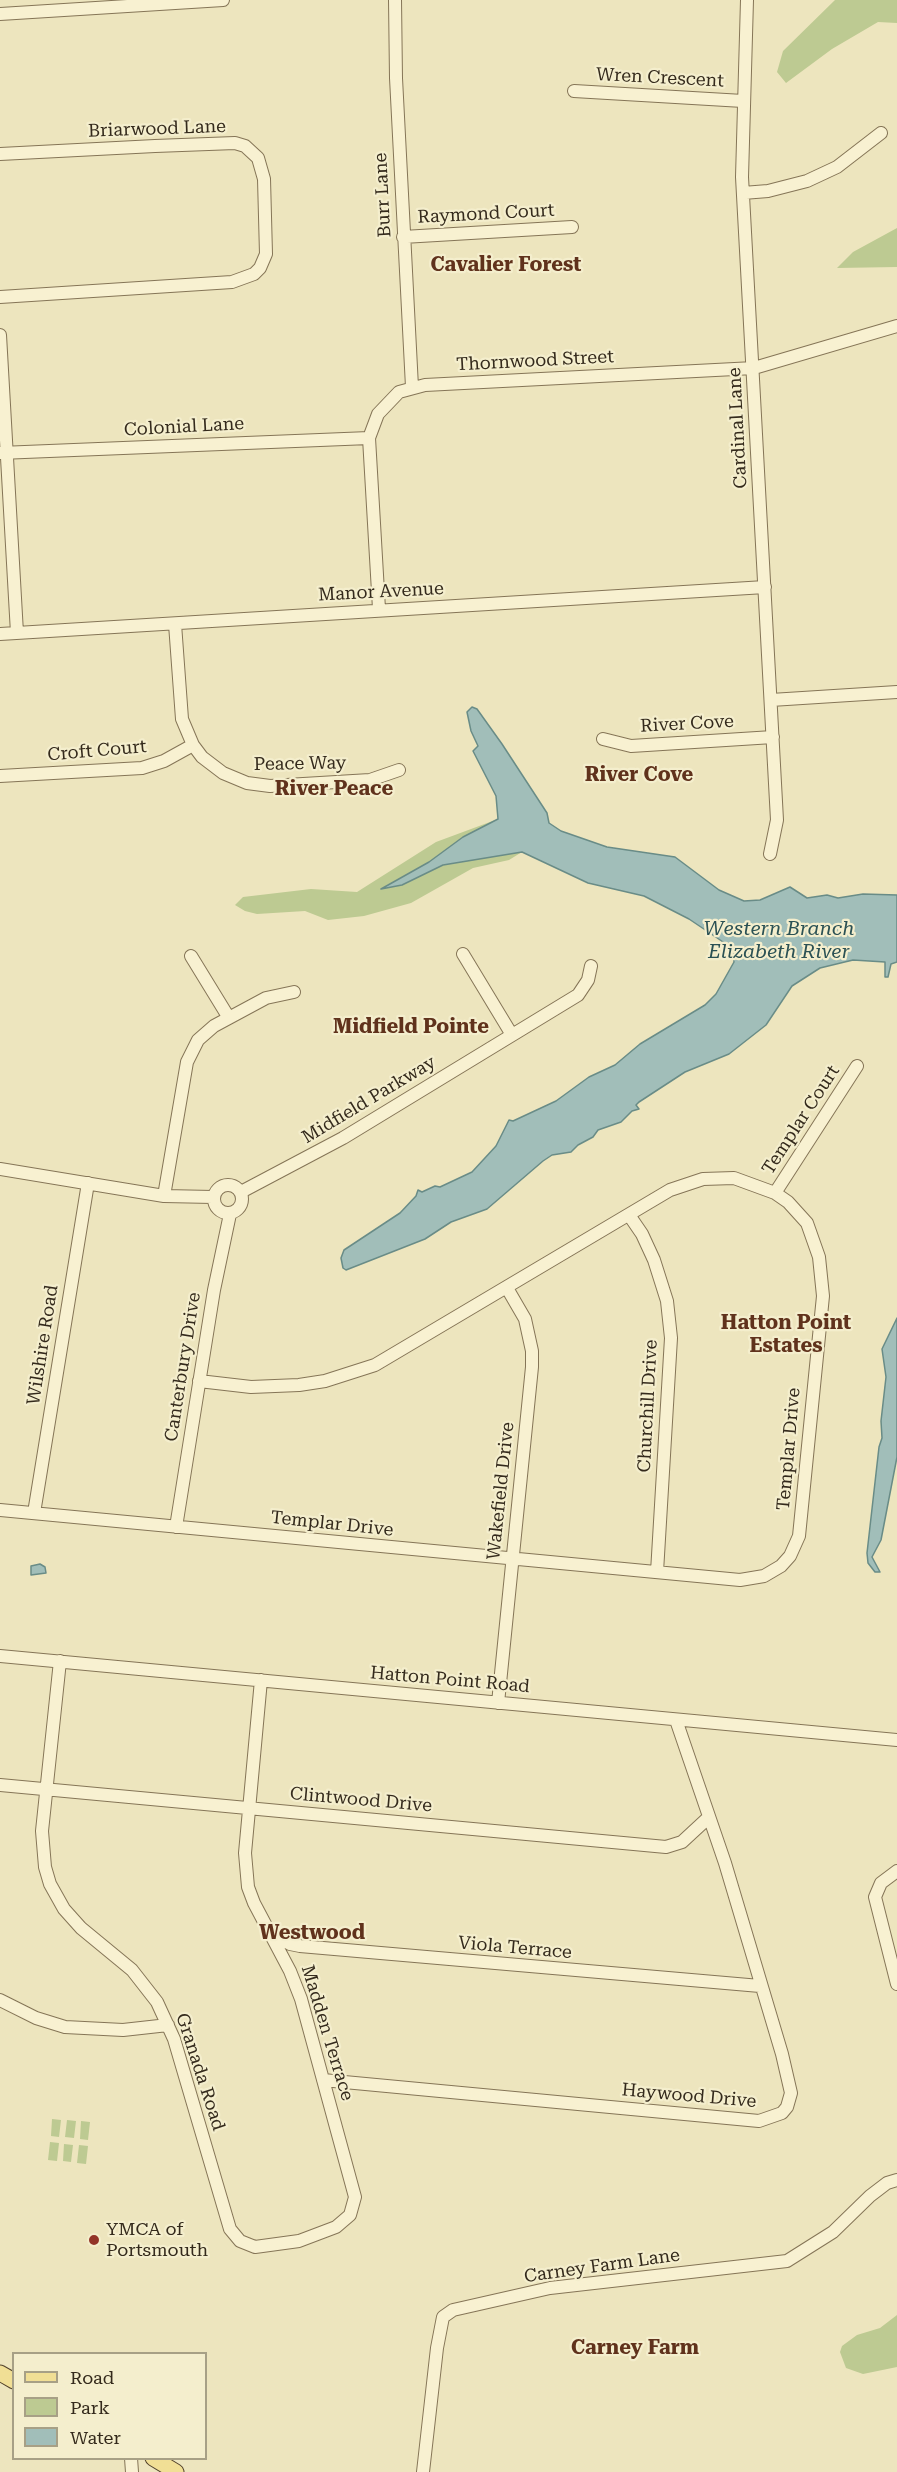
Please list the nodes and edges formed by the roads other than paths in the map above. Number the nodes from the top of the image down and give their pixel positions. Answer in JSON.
{"nodes":[{"id":1,"x":223,"y":0,"type":"edge"},
{"id":2,"x":395,"y":0,"type":"edge"},
{"id":3,"x":747,"y":0,"type":"edge"},
{"id":4,"x":0,"y":14,"type":"edge"},
{"id":5,"x":574,"y":91,"type":"dead end"},
{"id":6,"x":743,"y":100,"type":"junction"},
{"id":7,"x":881,"y":134,"type":"dead end"},
{"id":8,"x":0,"y":154,"type":"edge"},
{"id":9,"x":743,"y":193,"type":"junction"},
{"id":10,"x":572,"y":227,"type":"dead end"},
{"id":11,"x":403,"y":237,"type":"junction"},
{"id":12,"x":0,"y":297,"type":"edge"},
{"id":13,"x":897,"y":326,"type":"edge"},
{"id":14,"x":0,"y":335,"type":"edge"},
{"id":15,"x":754,"y":368,"type":"junction"},
{"id":16,"x":412,"y":387,"type":"junction"},
{"id":17,"x":369,"y":438,"type":"junction"},
{"id":18,"x":3,"y":453,"type":"edge"},
{"id":19,"x":765,"y":587,"type":"junction"},
{"id":20,"x":379,"y":609,"type":"junction"},
{"id":21,"x":175,"y":624,"type":"junction"},
{"id":22,"x":17,"y":633,"type":"junction"},
{"id":23,"x":0,"y":634,"type":"edge"},
{"id":24,"x":897,"y":692,"type":"edge"},
{"id":25,"x":771,"y":700,"type":"junction"},
{"id":26,"x":773,"y":737,"type":"junction"},
{"id":27,"x":603,"y":739,"type":"dead end"},
{"id":28,"x":193,"y":745,"type":"junction"},
{"id":29,"x":399,"y":770,"type":"dead end"},
{"id":30,"x":0,"y":776,"type":"edge"},
{"id":31,"x":770,"y":854,"type":"dead end"},
{"id":32,"x":463,"y":954,"type":"dead end"},
{"id":33,"x":191,"y":956,"type":"dead end"},
{"id":34,"x":591,"y":966,"type":"dead end"},
{"id":35,"x":294,"y":992,"type":"dead end"},
{"id":36,"x":229,"y":1018,"type":"junction"},
{"id":37,"x":512,"y":1035,"type":"junction"},
{"id":38,"x":857,"y":1066,"type":"dead end"},
{"id":39,"x":0,"y":1169,"type":"edge"},
{"id":40,"x":88,"y":1183,"type":"junction"},
{"id":41,"x":241,"y":1192,"type":"junction"},
{"id":42,"x":775,"y":1193,"type":"junction"},
{"id":43,"x":164,"y":1196,"type":"junction"},
{"id":44,"x":213,"y":1197,"type":"junction"},
{"id":45,"x":230,"y":1214,"type":"junction"},
{"id":46,"x":629,"y":1215,"type":"junction"},
{"id":47,"x":507,"y":1288,"type":"junction"},
{"id":48,"x":199,"y":1381,"type":"junction"},
{"id":49,"x":0,"y":1510,"type":"edge"},
{"id":50,"x":34,"y":1513,"type":"junction"},
{"id":51,"x":176,"y":1527,"type":"junction"},
{"id":52,"x":513,"y":1559,"type":"junction"},
{"id":53,"x":657,"y":1572,"type":"junction"},
{"id":54,"x":0,"y":1656,"type":"edge"},
{"id":55,"x":60,"y":1661,"type":"junction"},
{"id":56,"x":261,"y":1680,"type":"junction"},
{"id":57,"x":498,"y":1703,"type":"junction"},
{"id":58,"x":676,"y":1720,"type":"junction"},
{"id":59,"x":897,"y":1740,"type":"edge"},
{"id":60,"x":0,"y":1785,"type":"edge"},
{"id":61,"x":47,"y":1789,"type":"junction"},
{"id":62,"x":249,"y":1808,"type":"junction"},
{"id":63,"x":709,"y":1817,"type":"junction"},
{"id":64,"x":897,"y":1871,"type":"edge"},
{"id":65,"x":272,"y":1933,"type":"junction"},
{"id":66,"x":897,"y":1984,"type":"edge"},
{"id":67,"x":760,"y":1986,"type":"junction"},
{"id":68,"x":0,"y":2001,"type":"edge"},
{"id":69,"x":168,"y":2025,"type":"junction"},
{"id":70,"x":323,"y":2080,"type":"junction"},
{"id":71,"x":897,"y":2180,"type":"edge"},
{"id":72,"x":354,"y":2188,"type":"joint"},
{"id":73,"x":156,"y":2460,"type":"edge"},
{"id":74,"x":176,"y":2472,"type":"edge"},
{"id":75,"x":423,"y":2472,"type":"edge"}],
"edges":[{"from":1,"to":4,"type":"street"},
{"from":2,"to":11,"type":"street","name":"Burr Lane"},
{"from":3,"to":6,"type":"street","name":"Cardinal Lane"},
{"from":5,"to":6,"type":"street","name":"Wren Crescent"},
{"from":6,"to":9,"type":"street","name":"Cardinal Lane"},
{"from":7,"to":9,"type":"street"},
{"from":8,"to":12,"type":"street","name":"Briarwood Lane"},
{"from":9,"to":15,"type":"street","name":"Cardinal Lane"},
{"from":10,"to":11,"type":"street","name":"Raymond Court"},
{"from":11,"to":16,"type":"street","name":"Burr Lane"},
{"from":13,"to":15,"type":"street","name":"Thornwood Street"},
{"from":14,"to":18,"type":"street"},
{"from":15,"to":16,"type":"street","name":"Thornwood Street"},
{"from":15,"to":19,"type":"street","name":"Cardinal Lane"},
{"from":16,"to":17,"type":"street","name":"Thornwood Street"},
{"from":17,"to":18,"type":"street","name":"Colonial Lane"},
{"from":17,"to":20,"type":"street","name":"Thornwood Street"},
{"from":18,"to":22,"type":"street"},
{"from":19,"to":20,"type":"street","name":"Manor Avenue"},
{"from":19,"to":25,"type":"street","name":"Cardinal Lane"},
{"from":20,"to":21,"type":"street","name":"Manor Avenue"},
{"from":21,"to":22,"type":"street","name":"Manor Avenue"},
{"from":21,"to":28,"type":"street","name":"Peace Way"},
{"from":22,"to":23,"type":"street","name":"Manor Avenue"},
{"from":24,"to":25,"type":"street"},
{"from":25,"to":26,"type":"street","name":"Cardinal Lane"},
{"from":26,"to":27,"type":"street","name":"River Cove"},
{"from":26,"to":31,"type":"street","name":"Cardinal Lane"},
{"from":28,"to":29,"type":"street","name":"Peace Way"},
{"from":28,"to":30,"type":"street","name":"Croft Court"},
{"from":32,"to":37,"type":"street"},
{"from":33,"to":36,"type":"street"},
{"from":34,"to":37,"type":"street","name":"Midfield Parkway"},
{"from":35,"to":36,"type":"street"},
{"from":36,"to":43,"type":"street"},
{"from":37,"to":41,"type":"street","name":"Midfield Parkway"},
{"from":38,"to":42,"type":"street","name":"Templar Court"},
{"from":39,"to":40,"type":"street"},
{"from":40,"to":43,"type":"street"},
{"from":40,"to":50,"type":"street","name":"Wilshire Road"},
{"from":41,"to":44,"type":"street"},
{"from":41,"to":45,"type":"street"},
{"from":42,"to":46,"type":"street","name":"Templar Drive"},
{"from":42,"to":53,"type":"street","name":"Templar Drive"},
{"from":43,"to":44,"type":"street"},
{"from":44,"to":45,"type":"street"},
{"from":45,"to":48,"type":"street","name":"Canterbury Drive"},
{"from":46,"to":47,"type":"street","name":"Templar Drive"},
{"from":46,"to":53,"type":"street","name":"Churchill Drive"},
{"from":47,"to":48,"type":"street","name":"Templar Drive"},
{"from":47,"to":52,"type":"street","name":"Wakefield Drive"},
{"from":48,"to":51,"type":"street","name":"Canterbury Drive"},
{"from":49,"to":50,"type":"street","name":"Templar Drive"},
{"from":50,"to":51,"type":"street","name":"Templar Drive"},
{"from":51,"to":52,"type":"street","name":"Templar Drive"},
{"from":52,"to":53,"type":"street","name":"Templar Drive"},
{"from":52,"to":57,"type":"street","name":"Wakefield Drive"},
{"from":54,"to":55,"type":"street","name":"Hatton Point Road"},
{"from":55,"to":56,"type":"street","name":"Hatton Point Road"},
{"from":55,"to":61,"type":"street","name":"Granada Road"},
{"from":56,"to":57,"type":"street","name":"Hatton Point Road"},
{"from":56,"to":62,"type":"street","name":"Madden Terrace"},
{"from":57,"to":58,"type":"street","name":"Hatton Point Road"},
{"from":58,"to":59,"type":"street","name":"Hatton Point Road"},
{"from":58,"to":63,"type":"street","name":"Haywood Drive"},
{"from":60,"to":61,"type":"street","name":"Clintwood Drive"},
{"from":61,"to":62,"type":"street","name":"Clintwood Drive"},
{"from":61,"to":69,"type":"street","name":"Granada Road"},
{"from":62,"to":63,"type":"street","name":"Clintwood Drive"},
{"from":62,"to":65,"type":"street","name":"Madden Terrace"},
{"from":63,"to":67,"type":"street","name":"Haywood Drive"},
{"from":64,"to":66,"type":"street"},
{"from":65,"to":67,"type":"street","name":"Viola Terrace"},
{"from":65,"to":70,"type":"street","name":"Madden Terrace"},
{"from":67,"to":70,"type":"street","name":"Haywood Drive"},
{"from":68,"to":69,"type":"street"},
{"from":69,"to":72,"type":"street","name":"Granada Road"},
{"from":70,"to":72,"type":"street","name":"Madden Terrace"},
{"from":71,"to":75,"type":"street","name":"Carney Farm Lane"},
{"from":73,"to":74,"type":"main road"}]}
